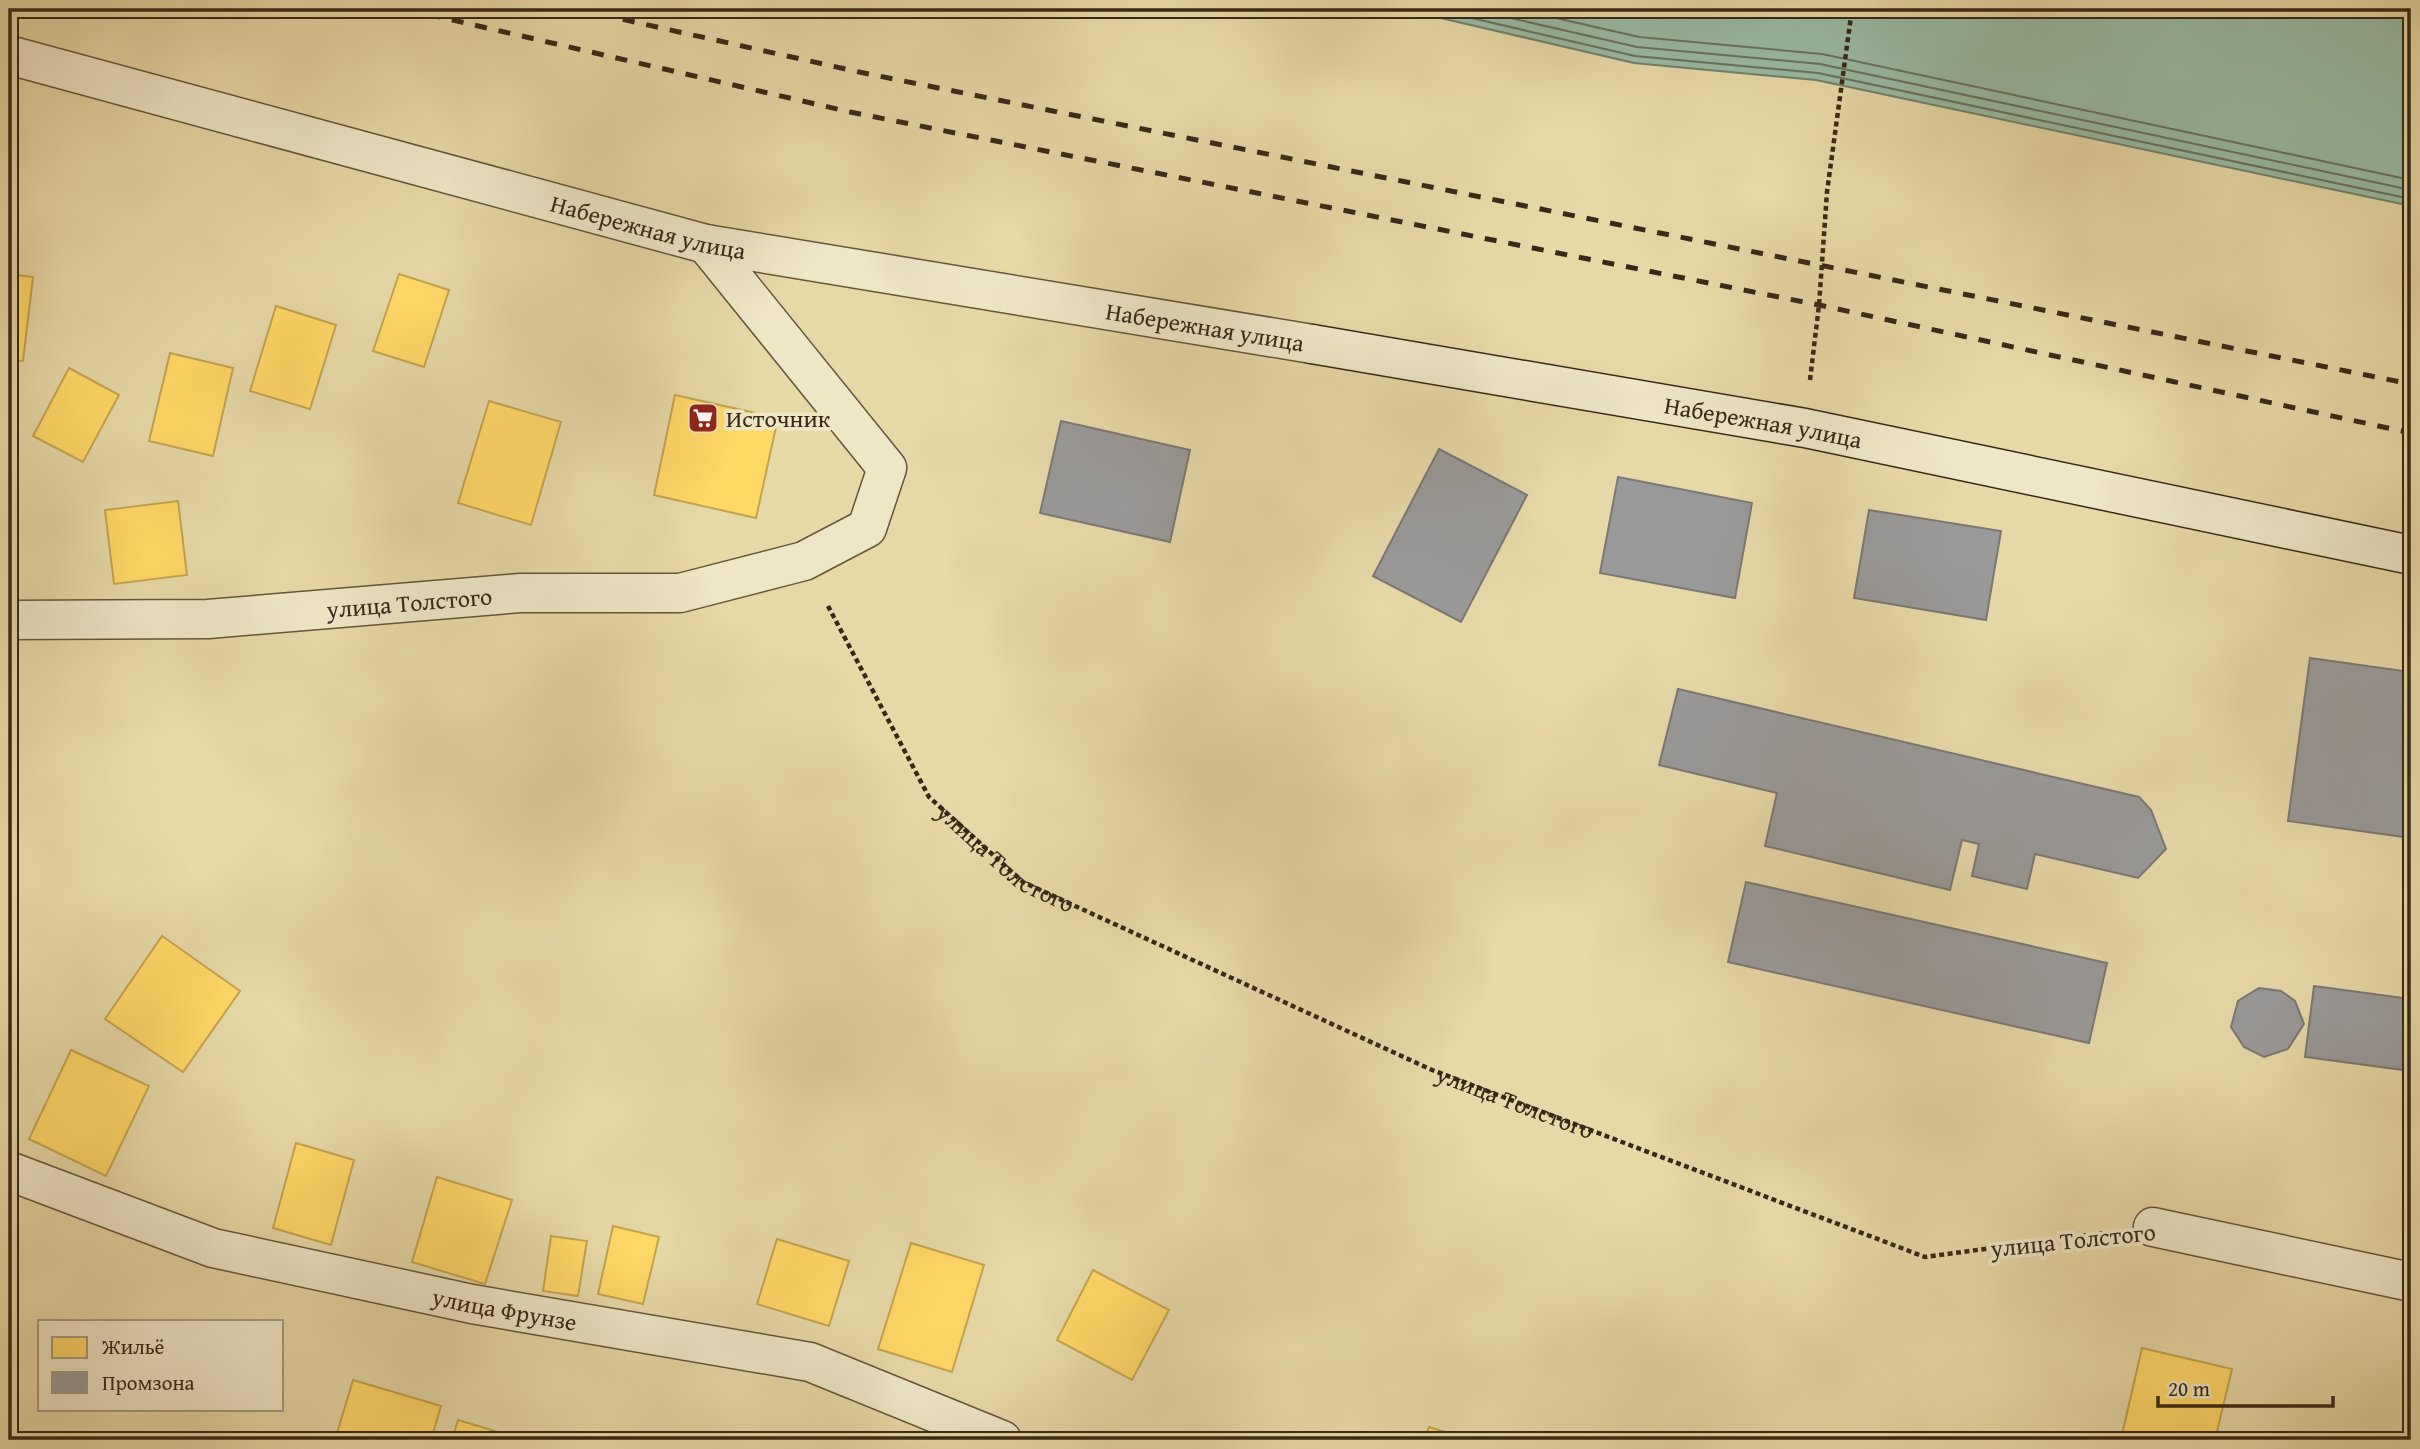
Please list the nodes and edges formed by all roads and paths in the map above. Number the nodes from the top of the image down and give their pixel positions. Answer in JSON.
{"nodes":[{"id":1,"x":1852,"y":9,"type":"edge"},
{"id":2,"x":9,"y":55,"type":"edge"},
{"id":3,"x":706,"y":244,"type":"junction"},
{"id":4,"x":1805,"y":428,"type":"junction"},
{"id":5,"x":2411,"y":555,"type":"edge"},
{"id":6,"x":804,"y":561,"type":"junction"},
{"id":7,"x":9,"y":620,"type":"edge"},
{"id":8,"x":9,"y":1171,"type":"edge"},
{"id":9,"x":2152,"y":1227,"type":"joint"},
{"id":10,"x":2411,"y":1282,"type":"edge"},
{"id":11,"x":1002,"y":1440,"type":"edge"}],
"edges":[{"from":1,"to":4,"type":"path"},
{"from":2,"to":3,"type":"street","name":"Набережная улица"},
{"from":3,"to":4,"type":"street","name":"Набережная улица"},
{"from":3,"to":6,"type":"street","name":"улица Толстого"},
{"from":4,"to":5,"type":"street","name":"Набережная улица"},
{"from":6,"to":7,"type":"street","name":"улица Толстого"},
{"from":6,"to":9,"type":"path","name":"улица Толстого"},
{"from":8,"to":11,"type":"street","name":"улица Фрунзе"},
{"from":9,"to":10,"type":"street","name":"улица Толстого"}]}
